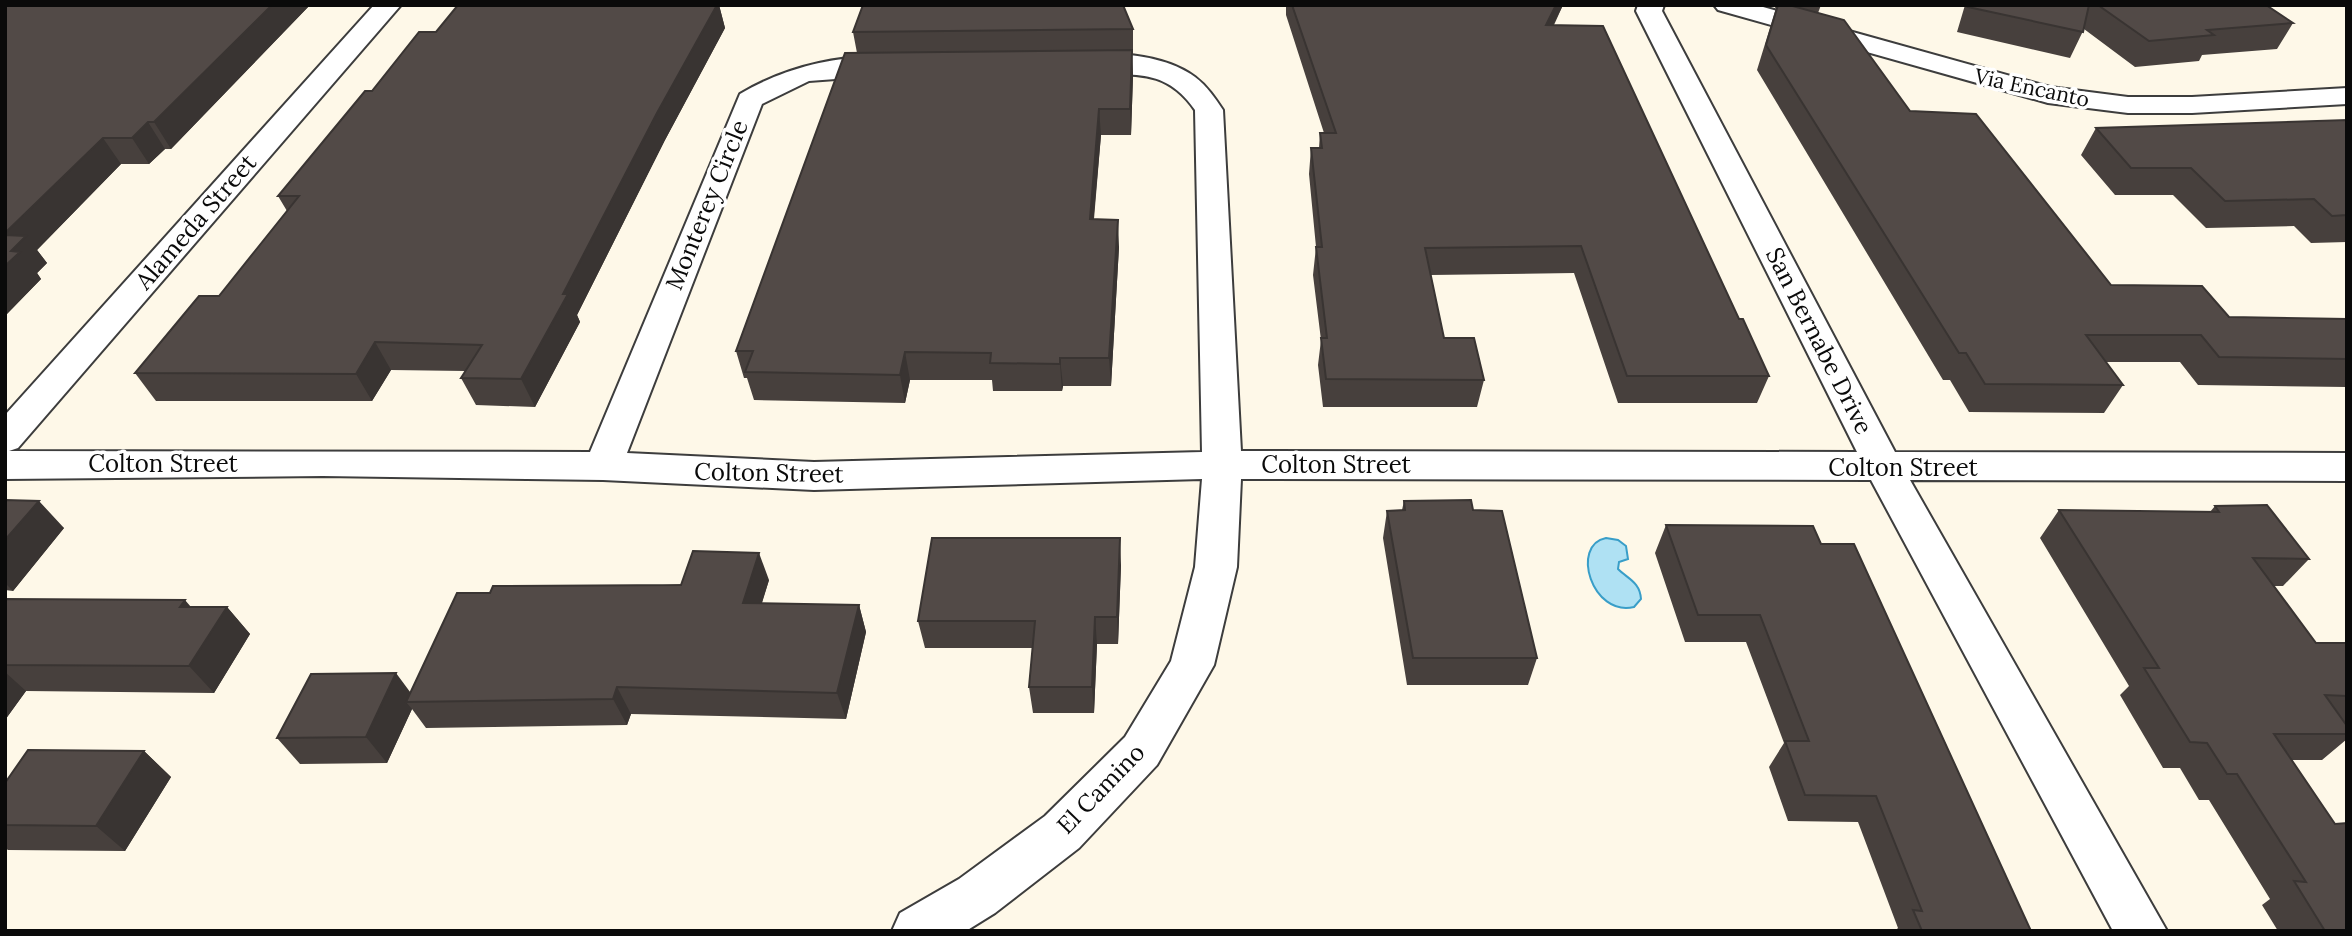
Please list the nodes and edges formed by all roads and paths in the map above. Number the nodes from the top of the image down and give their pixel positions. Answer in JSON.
{"nodes":[{"id":1,"x":388,"y":5,"type":"edge"},
{"id":2,"x":1651,"y":5,"type":"edge"},
{"id":3,"x":1727,"y":5,"type":"edge"},
{"id":4,"x":1055,"y":64,"type":"edge"},
{"id":5,"x":918,"y":67,"type":"edge"},
{"id":6,"x":2347,"y":96,"type":"edge"},
{"id":7,"x":5,"y":439,"type":"edge"},
{"id":8,"x":5,"y":465,"type":"edge"},
{"id":9,"x":1223,"y":465,"type":"junction"},
{"id":10,"x":603,"y":466,"type":"junction"},
{"id":11,"x":2347,"y":467,"type":"edge"},
{"id":12,"x":1884,"y":468,"type":"junction"},
{"id":13,"x":918,"y":931,"type":"edge"},
{"id":14,"x":2141,"y":931,"type":"edge"}],
"edges":[{"from":1,"to":7,"type":"street","name":"Alameda Street"},
{"from":2,"to":12,"type":"street","name":"San Bernabe Drive"},
{"from":3,"to":6,"type":"street","name":"Via Encanto"},
{"from":4,"to":9,"type":"street"},
{"from":5,"to":10,"type":"street","name":"Monterey Circle"},
{"from":8,"to":10,"type":"street","name":"Colton Street"},
{"from":9,"to":10,"type":"street","name":"Colton Street"},
{"from":9,"to":12,"type":"street","name":"Colton Street"},
{"from":9,"to":13,"type":"street","name":"El Camino"},
{"from":11,"to":12,"type":"street","name":"Colton Street"},
{"from":12,"to":14,"type":"street","name":"San Bernabe Drive"}]}
